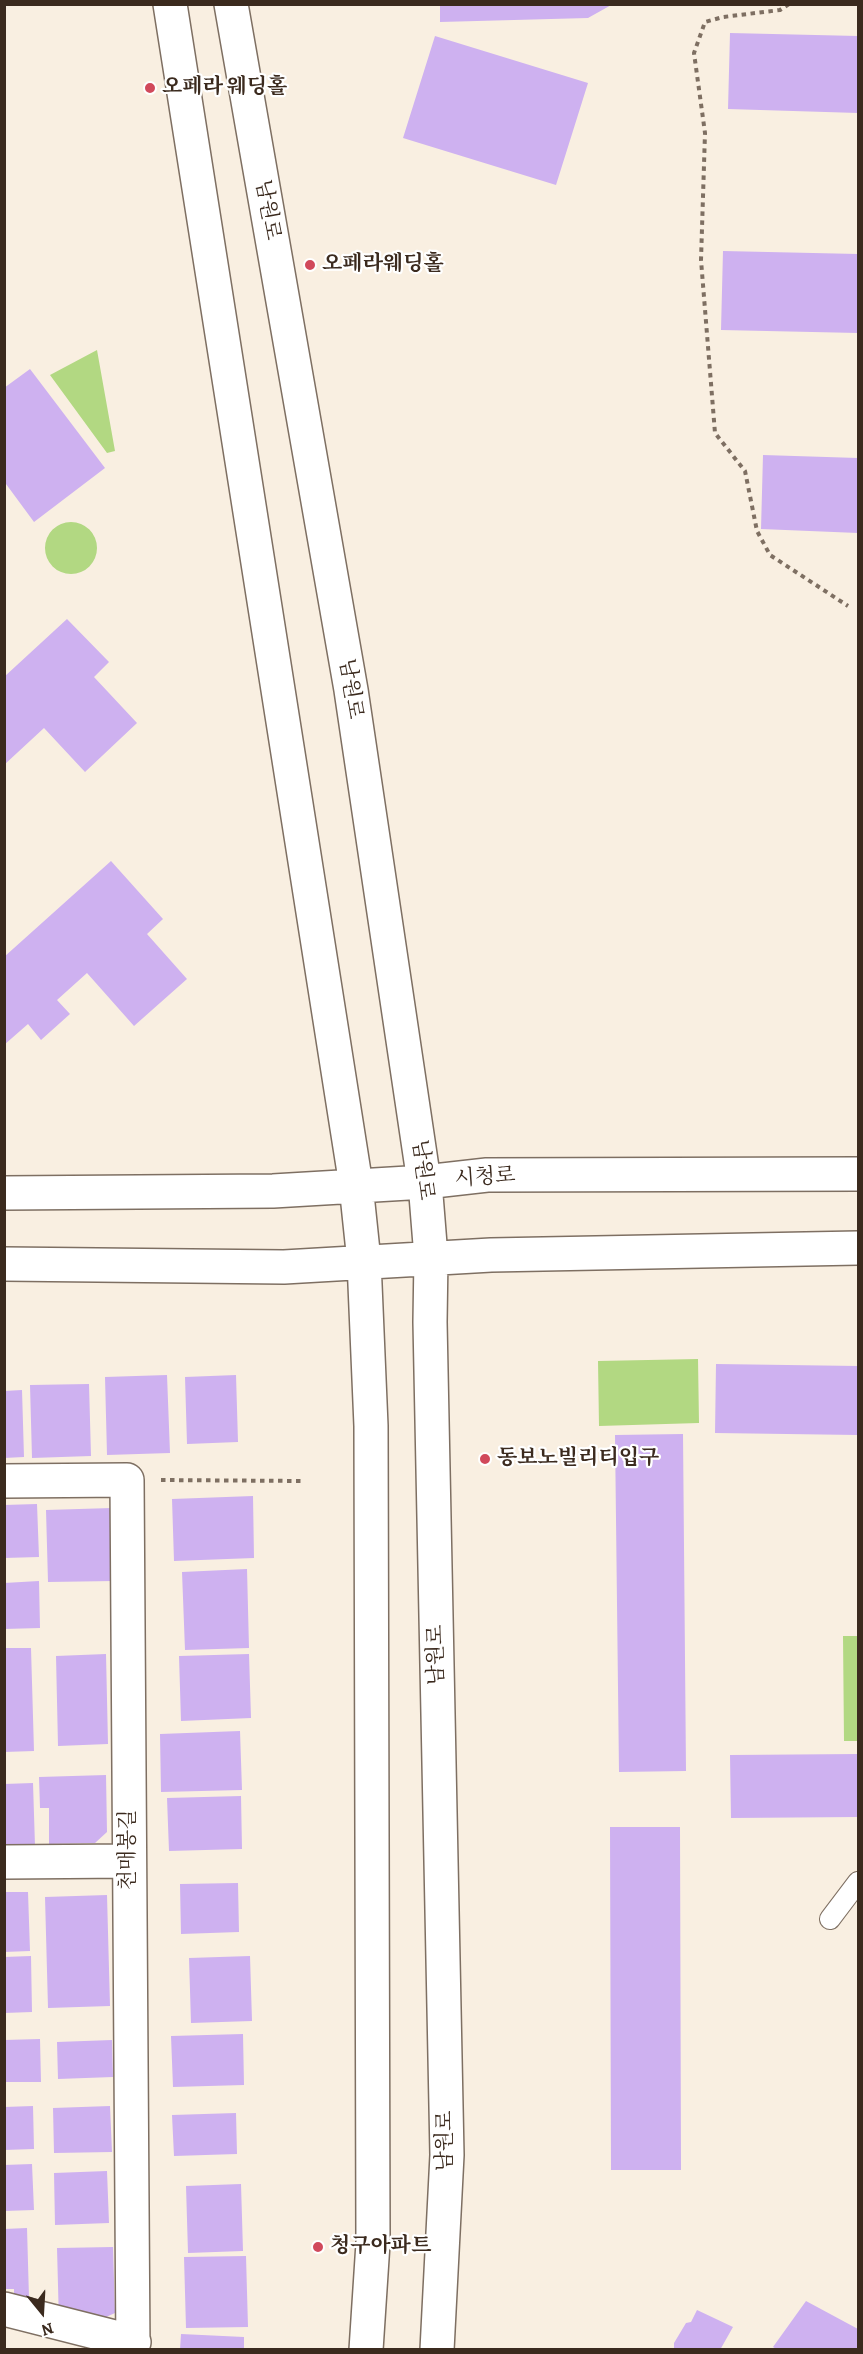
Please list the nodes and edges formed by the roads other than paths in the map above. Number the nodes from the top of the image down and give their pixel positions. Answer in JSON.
{"nodes":[{"id":1,"x":170,"y":4,"type":"edge"},
{"id":2,"x":231,"y":4,"type":"edge"},
{"id":3,"x":858,"y":1174,"type":"edge"},
{"id":4,"x":425,"y":1182,"type":"junction"},
{"id":5,"x":356,"y":1185,"type":"junction"},
{"id":6,"x":4,"y":1193,"type":"edge"},
{"id":7,"x":858,"y":1248,"type":"edge"},
{"id":8,"x":431,"y":1257,"type":"junction"},
{"id":9,"x":364,"y":1261,"type":"junction"},
{"id":10,"x":4,"y":1264,"type":"edge"},
{"id":11,"x":4,"y":1481,"type":"edge"},
{"id":12,"x":129,"y":1861,"type":"junction"},
{"id":13,"x":4,"y":1862,"type":"edge"},
{"id":14,"x":858,"y":1882,"type":"edge"},
{"id":15,"x":830,"y":1919,"type":"dead end"},
{"id":16,"x":4,"y":2309,"type":"edge"},
{"id":17,"x":133,"y":2346,"type":"edge"},
{"id":18,"x":366,"y":2349,"type":"edge"},
{"id":19,"x":437,"y":2349,"type":"edge"}],
"edges":[{"from":1,"to":5,"type":"street"},
{"from":2,"to":4,"type":"street","name":"남원로"},
{"from":3,"to":4,"type":"street","name":"시청로"},
{"from":4,"to":5,"type":"street","name":"시청로"},
{"from":4,"to":8,"type":"street","name":"남원로"},
{"from":5,"to":6,"type":"street","name":"시청로"},
{"from":5,"to":9,"type":"street"},
{"from":7,"to":8,"type":"street"},
{"from":8,"to":9,"type":"street"},
{"from":8,"to":19,"type":"street","name":"남원로"},
{"from":9,"to":10,"type":"street"},
{"from":9,"to":18,"type":"street"},
{"from":11,"to":12,"type":"street","name":"천매봉길"},
{"from":12,"to":13,"type":"street"},
{"from":12,"to":17,"type":"street","name":"천매봉길"},
{"from":14,"to":15,"type":"lane"},
{"from":16,"to":17,"type":"street","name":"천매봉길"}]}
